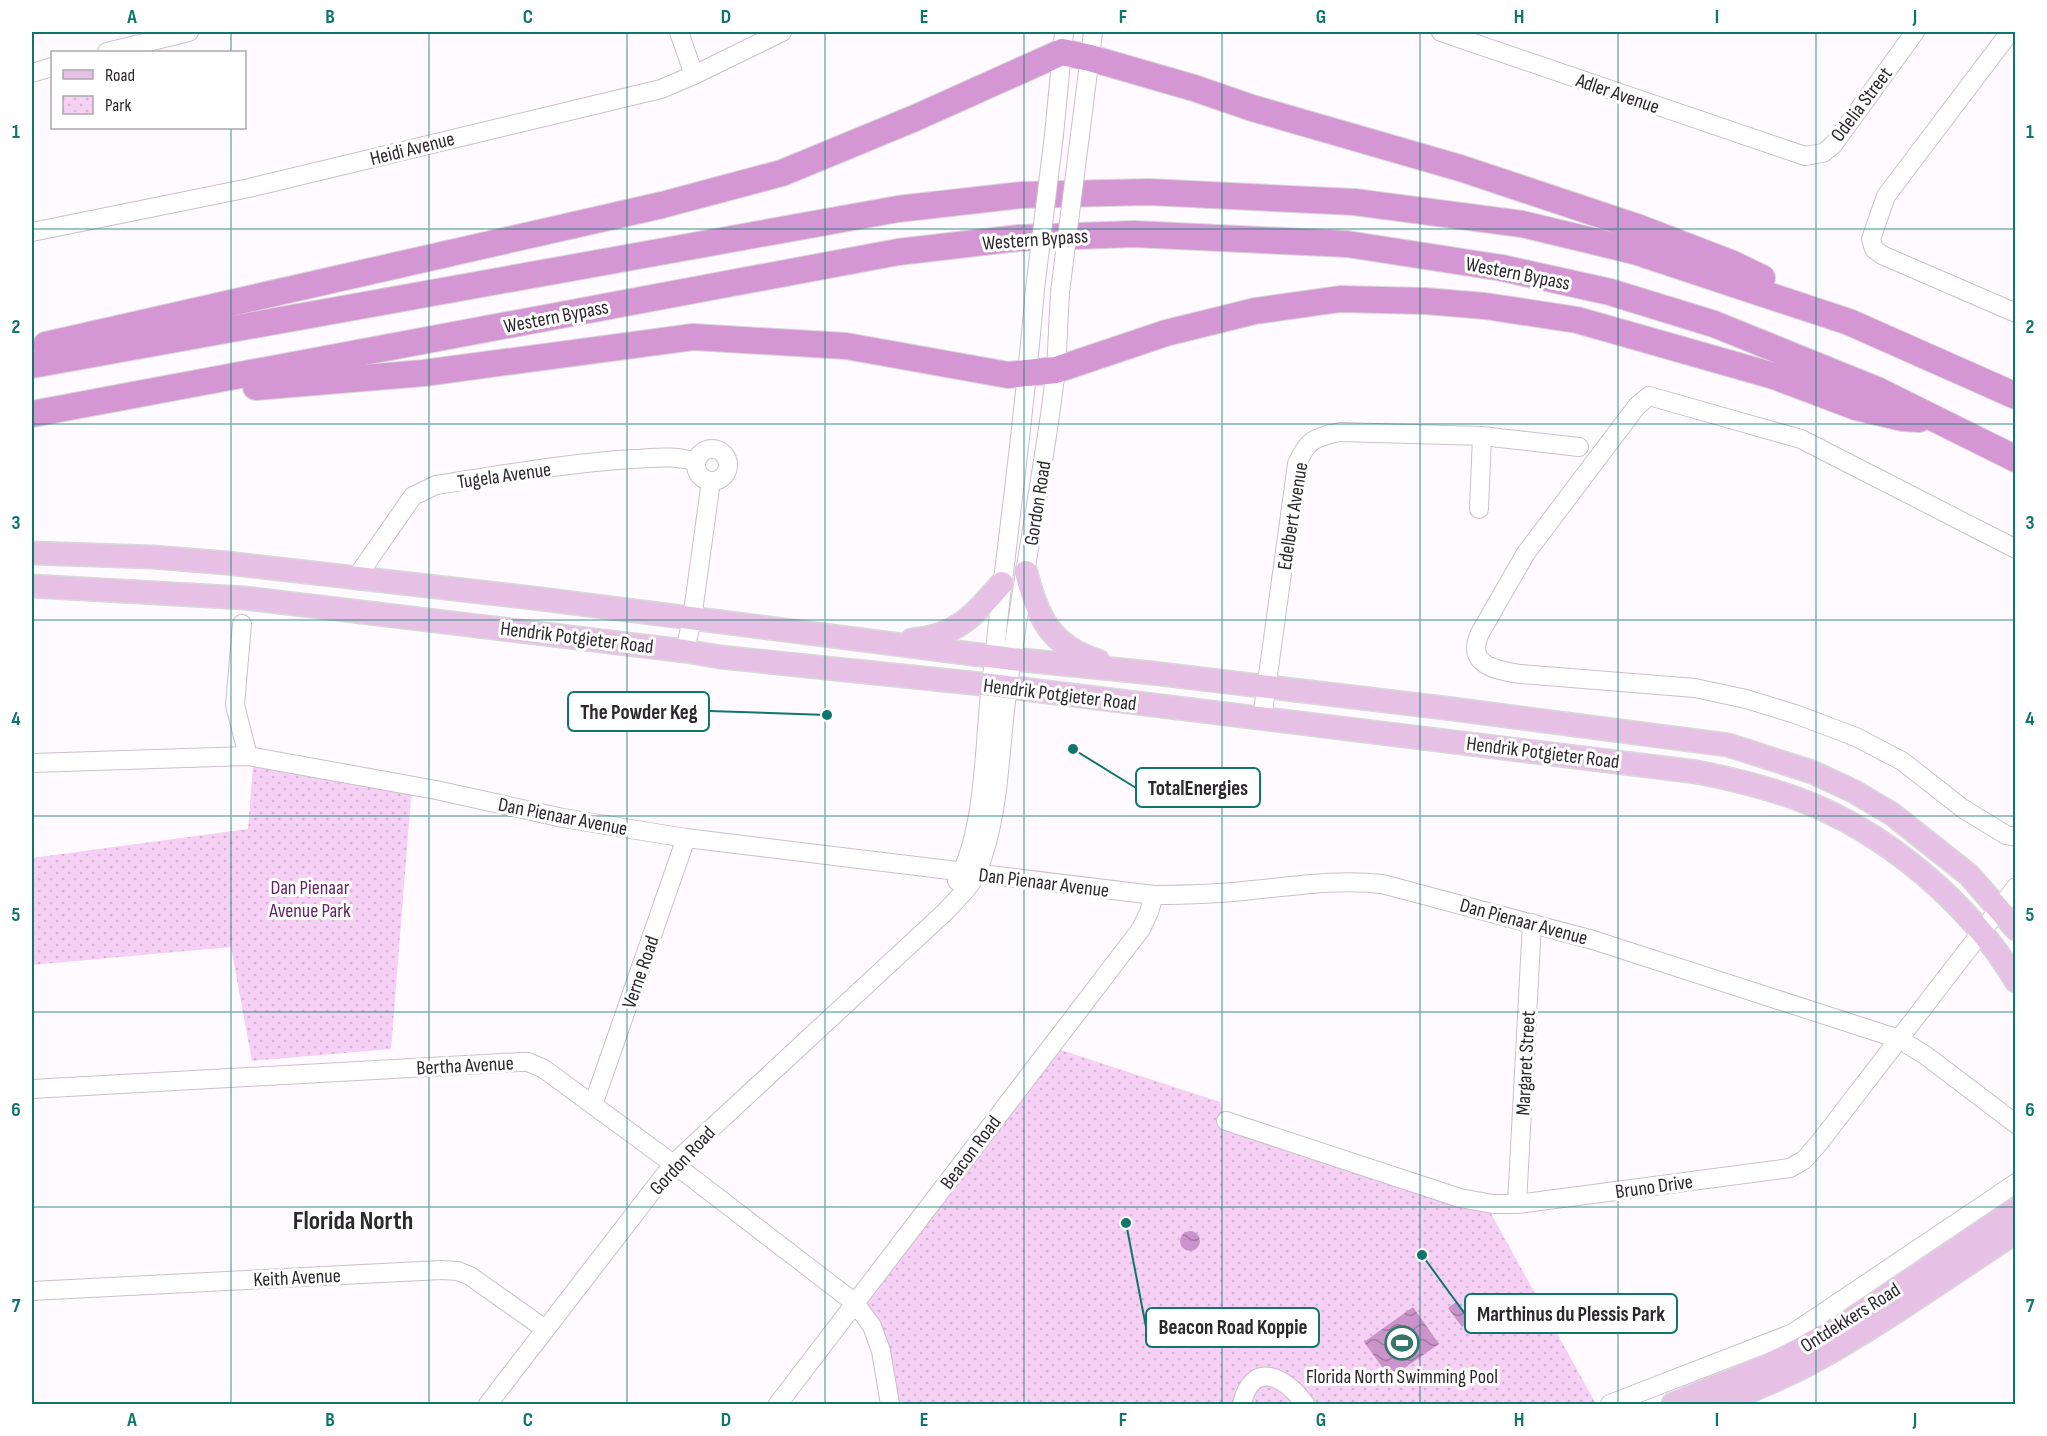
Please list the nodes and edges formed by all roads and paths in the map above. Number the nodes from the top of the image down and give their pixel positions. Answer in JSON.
{"nodes":[{"id":1,"x":189,"y":32,"type":"edge"},
{"id":2,"x":679,"y":32,"type":"edge"},
{"id":3,"x":782,"y":32,"type":"edge"},
{"id":4,"x":1093,"y":32,"type":"edge"},
{"id":5,"x":1441,"y":32,"type":"edge"},
{"id":6,"x":1915,"y":32,"type":"edge"},
{"id":7,"x":2010,"y":32,"type":"edge"},
{"id":8,"x":1063,"y":42,"type":"edge"},
{"id":9,"x":111,"y":51,"type":"edge"},
{"id":10,"x":1090,"y":58,"type":"junction"},
{"id":11,"x":51,"y":67,"type":"edge"},
{"id":12,"x":32,"y":73,"type":"edge"},
{"id":13,"x":694,"y":75,"type":"junction"},
{"id":14,"x":1795,"y":154,"type":"joint"},
{"id":15,"x":32,"y":232,"type":"edge"},
{"id":16,"x":2016,"y":313,"type":"edge"},
{"id":17,"x":1849,"y":322,"type":"junction"},
{"id":18,"x":32,"y":349,"type":"edge"},
{"id":19,"x":32,"y":365,"type":"edge"},
{"id":20,"x":1056,"y":370,"type":"junction"},
{"id":21,"x":1028,"y":374,"type":"junction"},
{"id":22,"x":2016,"y":396,"type":"edge"},
{"id":23,"x":110,"y":400,"type":"junction"},
{"id":24,"x":32,"y":414,"type":"edge"},
{"id":25,"x":1937,"y":419,"type":"junction"},
{"id":26,"x":1482,"y":436,"type":"junction"},
{"id":27,"x":1579,"y":447,"type":"dead end"},
{"id":28,"x":2016,"y":459,"type":"edge"},
{"id":29,"x":696,"y":462,"type":"junction"},
{"id":30,"x":711,"y":481,"type":"junction"},
{"id":31,"x":1479,"y":509,"type":"dead end"},
{"id":32,"x":2016,"y":549,"type":"edge"},
{"id":33,"x":32,"y":553,"type":"edge"},
{"id":34,"x":1026,"y":572,"type":"junction"},
{"id":35,"x":356,"y":578,"type":"junction"},
{"id":36,"x":1002,"y":583,"type":"junction"},
{"id":37,"x":32,"y":586,"type":"edge"},
{"id":38,"x":692,"y":619,"type":"junction"},
{"id":39,"x":242,"y":624,"type":"dead end"},
{"id":40,"x":860,"y":641,"type":"junction"},
{"id":41,"x":685,"y":651,"type":"junction"},
{"id":42,"x":1004,"y":658,"type":"junction"},
{"id":43,"x":1152,"y":673,"type":"junction"},
{"id":44,"x":999,"y":687,"type":"junction"},
{"id":45,"x":1268,"y":687,"type":"junction"},
{"id":46,"x":1262,"y":719,"type":"junction"},
{"id":47,"x":248,"y":756,"type":"junction"},
{"id":48,"x":32,"y":762,"type":"edge"},
{"id":49,"x":2016,"y":837,"type":"edge"},
{"id":50,"x":686,"y":838,"type":"junction"},
{"id":51,"x":970,"y":872,"type":"junction"},
{"id":52,"x":2016,"y":887,"type":"edge"},
{"id":53,"x":1154,"y":895,"type":"junction"},
{"id":54,"x":1998,"y":907,"type":"junction"},
{"id":55,"x":1532,"y":922,"type":"junction"},
{"id":56,"x":2016,"y":929,"type":"edge"},
{"id":57,"x":1980,"y":932,"type":"junction"},
{"id":58,"x":2016,"y":981,"type":"edge"},
{"id":59,"x":1899,"y":1039,"type":"junction"},
{"id":60,"x":32,"y":1089,"type":"edge"},
{"id":61,"x":593,"y":1105,"type":"junction"},
{"id":62,"x":1226,"y":1121,"type":"dead end"},
{"id":63,"x":2016,"y":1124,"type":"edge"},
{"id":64,"x":673,"y":1164,"type":"junction"},
{"id":65,"x":2016,"y":1183,"type":"edge"},
{"id":66,"x":1517,"y":1204,"type":"junction"},
{"id":67,"x":2016,"y":1209,"type":"edge"},
{"id":68,"x":2016,"y":1232,"type":"edge"},
{"id":69,"x":32,"y":1291,"type":"edge"},
{"id":70,"x":855,"y":1303,"type":"junction"},
{"id":71,"x":545,"y":1329,"type":"junction"},
{"id":72,"x":489,"y":1404,"type":"edge"},
{"id":73,"x":778,"y":1404,"type":"edge"},
{"id":74,"x":890,"y":1404,"type":"edge"},
{"id":75,"x":1242,"y":1404,"type":"edge"},
{"id":76,"x":1305,"y":1404,"type":"edge"},
{"id":77,"x":1610,"y":1404,"type":"edge"},
{"id":78,"x":1673,"y":1404,"type":"edge"},
{"id":79,"x":1719,"y":1404,"type":"edge"}],
"edges":[{"from":1,"to":9,"type":"street"},
{"from":2,"to":13,"type":"street"},
{"from":3,"to":13,"type":"street","name":"Heidi Avenue"},
{"from":4,"to":10,"type":"street","name":"Gordon Road"},
{"from":5,"to":14,"type":"street","name":"Adler Avenue"},
{"from":6,"to":14,"type":"street","name":"Odelia Street"},
{"from":7,"to":16,"type":"street"},
{"from":8,"to":10,"type":"highway"},
{"from":8,"to":18,"type":"highway"},
{"from":8,"to":21,"type":"street","name":"Gordon Road","bridge":true},
{"from":10,"to":17,"type":"highway"},
{"from":10,"to":20,"type":"street","name":"Gordon Road","bridge":true},
{"from":11,"to":12,"type":"street"},
{"from":13,"to":15,"type":"street","name":"Heidi Avenue"},
{"from":17,"to":19,"type":"highway"},
{"from":17,"to":22,"type":"highway"},
{"from":20,"to":21,"type":"highway"},
{"from":20,"to":25,"type":"highway"},
{"from":20,"to":34,"type":"street","name":"Gordon Road"},
{"from":21,"to":23,"type":"highway"},
{"from":21,"to":36,"type":"street","name":"Gordon Road"},
{"from":23,"to":24,"type":"highway","name":"Western Bypass"},
{"from":23,"to":25,"type":"highway","name":"Western Bypass"},
{"from":25,"to":28,"type":"highway","name":"Western Bypass"},
{"from":26,"to":27,"type":"street","name":"Edelbert Avenue"},
{"from":26,"to":31,"type":"street"},
{"from":26,"to":45,"type":"street","name":"Edelbert Avenue"},
{"from":29,"to":30,"type":"street"},
{"from":29,"to":30,"type":"street"},
{"from":29,"to":35,"type":"street","name":"Tugela Avenue"},
{"from":30,"to":38,"type":"street"},
{"from":32,"to":49,"type":"street"},
{"from":33,"to":35,"type":"main road","name":"Hendrik Potgieter Road"},
{"from":34,"to":42,"type":"street","name":"Gordon Road"},
{"from":34,"to":43,"type":"main road"},
{"from":35,"to":38,"type":"main road","name":"Hendrik Potgieter Road"},
{"from":36,"to":40,"type":"main road"},
{"from":36,"to":42,"type":"street","name":"Gordon Road"},
{"from":37,"to":41,"type":"main road","name":"Hendrik Potgieter Road"},
{"from":38,"to":40,"type":"main road","name":"Hendrik Potgieter Road"},
{"from":38,"to":41,"type":"street"},
{"from":39,"to":47,"type":"street"},
{"from":40,"to":42,"type":"main road","name":"Hendrik Potgieter Road"},
{"from":41,"to":44,"type":"main road","name":"Hendrik Potgieter Road"},
{"from":42,"to":43,"type":"main road","name":"Hendrik Potgieter Road"},
{"from":42,"to":44,"type":"street","name":"Gordon Road"},
{"from":43,"to":45,"type":"main road","name":"Hendrik Potgieter Road"},
{"from":44,"to":46,"type":"main road","name":"Hendrik Potgieter Road"},
{"from":44,"to":51,"type":"street","name":"Gordon Road"},
{"from":45,"to":46,"type":"street","name":"Edelbert Avenue"},
{"from":45,"to":54,"type":"main road","name":"Hendrik Potgieter Road"},
{"from":46,"to":57,"type":"main road","name":"Hendrik Potgieter Road"},
{"from":47,"to":48,"type":"street","name":"Dan Pienaar Avenue"},
{"from":47,"to":50,"type":"street","name":"Dan Pienaar Avenue"},
{"from":50,"to":51,"type":"street","name":"Dan Pienaar Avenue"},
{"from":50,"to":61,"type":"street","name":"Verne Road"},
{"from":51,"to":53,"type":"street","name":"Dan Pienaar Avenue"},
{"from":51,"to":64,"type":"street","name":"Gordon Road"},
{"from":52,"to":54,"type":"street","name":"Bruno Drive"},
{"from":53,"to":55,"type":"street","name":"Dan Pienaar Avenue"},
{"from":53,"to":70,"type":"street","name":"Beacon Road"},
{"from":54,"to":56,"type":"main road","name":"Hendrik Potgieter Road"},
{"from":54,"to":57,"type":"street","name":"Bruno Drive"},
{"from":55,"to":59,"type":"street","name":"Dan Pienaar Avenue"},
{"from":55,"to":66,"type":"street","name":"Margaret Street"},
{"from":57,"to":58,"type":"main road","name":"Hendrik Potgieter Road"},
{"from":57,"to":59,"type":"street","name":"Bruno Drive"},
{"from":59,"to":63,"type":"street","name":"Dan Pienaar Avenue"},
{"from":59,"to":66,"type":"street","name":"Bruno Drive"},
{"from":60,"to":61,"type":"street","name":"Bertha Avenue"},
{"from":61,"to":64,"type":"street","name":"Bertha Avenue"},
{"from":62,"to":66,"type":"street","name":"Bruno Drive"},
{"from":64,"to":70,"type":"street","name":"Bertha Avenue"},
{"from":64,"to":71,"type":"street","name":"Gordon Road"},
{"from":65,"to":77,"type":"street"},
{"from":67,"to":78,"type":"main road","name":"Ontdekkers Road"},
{"from":68,"to":79,"type":"main road","name":"Ontdekkers Road"},
{"from":69,"to":71,"type":"street","name":"Keith Avenue"},
{"from":70,"to":73,"type":"street","name":"Beacon Road"},
{"from":70,"to":74,"type":"street","name":"Bertha Avenue"},
{"from":71,"to":72,"type":"street","name":"Gordon Road"},
{"from":75,"to":76,"type":"street"}]}
